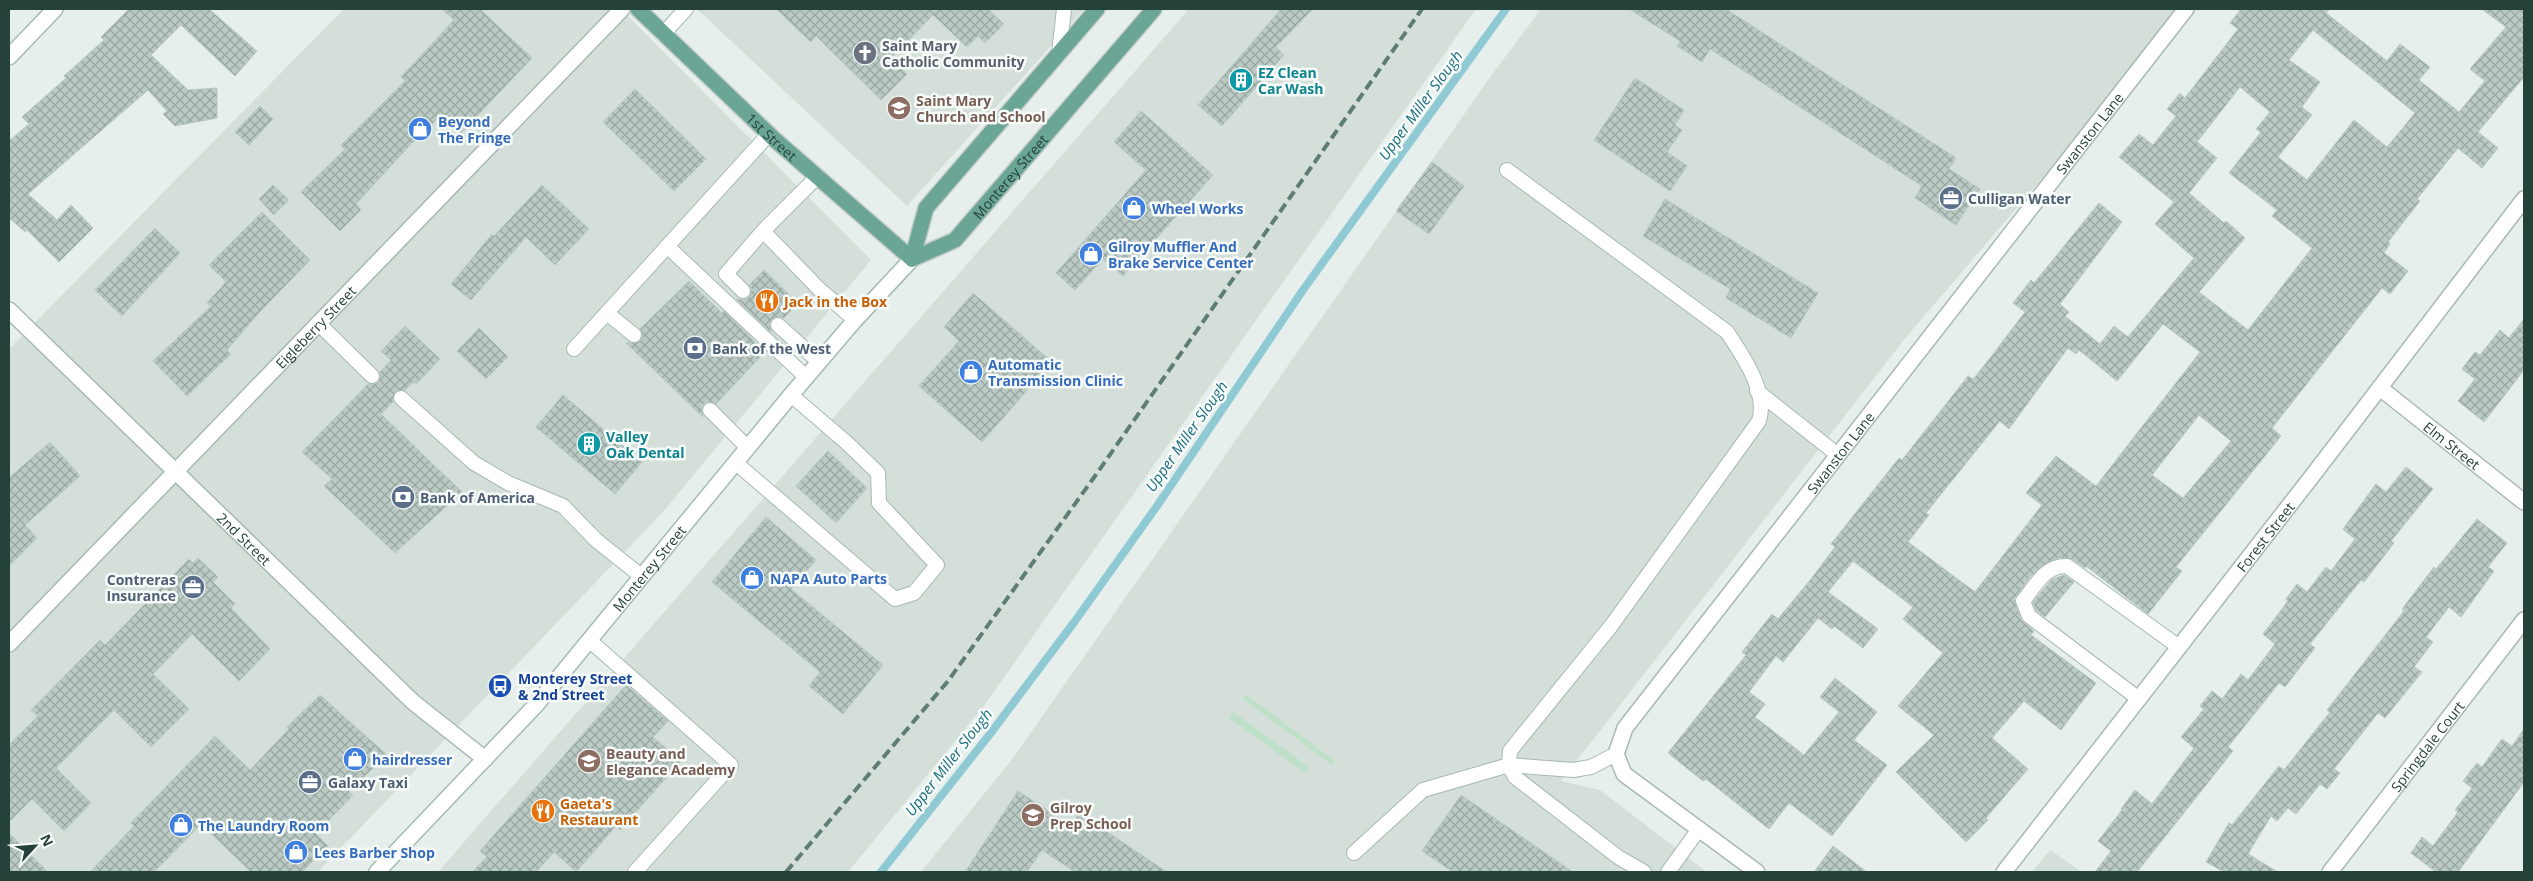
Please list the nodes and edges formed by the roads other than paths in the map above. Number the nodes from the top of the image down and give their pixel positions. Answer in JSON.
{"nodes":[{"id":1,"x":55,"y":9,"type":"edge"},
{"id":2,"x":622,"y":9,"type":"edge"},
{"id":3,"x":638,"y":9,"type":"edge"},
{"id":4,"x":686,"y":9,"type":"edge"},
{"id":5,"x":1064,"y":9,"type":"edge"},
{"id":6,"x":1097,"y":9,"type":"edge"},
{"id":7,"x":1154,"y":9,"type":"edge"},
{"id":8,"x":2186,"y":9,"type":"edge"},
{"id":9,"x":663,"y":34,"type":"junction"},
{"id":10,"x":1059,"y":53,"type":"junction"},
{"id":11,"x":9,"y":57,"type":"edge"},
{"id":12,"x":769,"y":134,"type":"junction"},
{"id":13,"x":1507,"y":170,"type":"dead end"},
{"id":14,"x":818,"y":176,"type":"junction"},
{"id":15,"x":2524,"y":199,"type":"edge"},
{"id":16,"x":763,"y":231,"type":"junction"},
{"id":17,"x":667,"y":246,"type":"junction"},
{"id":18,"x":912,"y":259,"type":"junction"},
{"id":19,"x":743,"y":291,"type":"dead end"},
{"id":20,"x":9,"y":310,"type":"edge"},
{"id":21,"x":607,"y":312,"type":"junction"},
{"id":22,"x":855,"y":320,"type":"junction"},
{"id":23,"x":318,"y":323,"type":"junction"},
{"id":24,"x":778,"y":325,"type":"dead end"},
{"id":25,"x":634,"y":336,"type":"dead end"},
{"id":26,"x":574,"y":349,"type":"dead end"},
{"id":27,"x":819,"y":362,"type":"junction"},
{"id":28,"x":372,"y":376,"type":"dead end"},
{"id":29,"x":806,"y":377,"type":"junction"},
{"id":30,"x":2380,"y":388,"type":"junction"},
{"id":31,"x":1757,"y":391,"type":"junction"},
{"id":32,"x":791,"y":395,"type":"junction"},
{"id":33,"x":401,"y":398,"type":"dead end"},
{"id":34,"x":710,"y":410,"type":"dead end"},
{"id":35,"x":748,"y":448,"type":"junction"},
{"id":36,"x":1838,"y":455,"type":"junction"},
{"id":37,"x":736,"y":463,"type":"junction"},
{"id":38,"x":176,"y":472,"type":"junction"},
{"id":39,"x":2524,"y":502,"type":"edge"},
{"id":40,"x":641,"y":576,"type":"junction"},
{"id":41,"x":2524,"y":620,"type":"edge"},
{"id":42,"x":589,"y":640,"type":"junction"},
{"id":43,"x":9,"y":644,"type":"edge"},
{"id":44,"x":2179,"y":647,"type":"junction"},
{"id":45,"x":2139,"y":699,"type":"junction"},
{"id":46,"x":1616,"y":754,"type":"junction"},
{"id":47,"x":484,"y":758,"type":"junction"},
{"id":48,"x":1509,"y":765,"type":"junction"},
{"id":49,"x":1700,"y":830,"type":"junction"},
{"id":50,"x":1354,"y":853,"type":"dead end"},
{"id":51,"x":377,"y":872,"type":"edge"},
{"id":52,"x":635,"y":872,"type":"edge"},
{"id":53,"x":1644,"y":872,"type":"edge"},
{"id":54,"x":1668,"y":872,"type":"edge"},
{"id":55,"x":1757,"y":872,"type":"edge"},
{"id":56,"x":2004,"y":872,"type":"edge"},
{"id":57,"x":2330,"y":872,"type":"edge"}],
"edges":[{"from":1,"to":11,"type":"street"},
{"from":2,"to":23,"type":"street","name":"Eigleberry Street"},
{"from":3,"to":9,"type":"main road","name":"1st Street"},
{"from":4,"to":9,"type":"lane"},
{"from":5,"to":10,"type":"lane"},
{"from":6,"to":10,"type":"main road","name":"Monterey Street"},
{"from":7,"to":18,"type":"main road","name":"Monterey Street"},
{"from":8,"to":36,"type":"street","name":"Swanston Lane"},
{"from":9,"to":12,"type":"main road","name":"1st Street"},
{"from":10,"to":18,"type":"main road","name":"Monterey Street"},
{"from":12,"to":14,"type":"main road","name":"1st Street"},
{"from":12,"to":17,"type":"lane"},
{"from":13,"to":31,"type":"lane"},
{"from":14,"to":16,"type":"lane"},
{"from":14,"to":18,"type":"main road","name":"1st Street"},
{"from":15,"to":30,"type":"street","name":"Forest Street"},
{"from":16,"to":19,"type":"lane"},
{"from":16,"to":22,"type":"lane"},
{"from":17,"to":21,"type":"lane"},
{"from":17,"to":29,"type":"lane"},
{"from":18,"to":22,"type":"street","name":"Monterey Street"},
{"from":20,"to":38,"type":"street","name":"2nd Street"},
{"from":21,"to":25,"type":"lane"},
{"from":21,"to":26,"type":"lane"},
{"from":22,"to":27,"type":"street","name":"Monterey Street"},
{"from":23,"to":28,"type":"lane"},
{"from":23,"to":38,"type":"street","name":"Eigleberry Street"},
{"from":24,"to":27,"type":"lane"},
{"from":27,"to":29,"type":"street","name":"Monterey Street"},
{"from":29,"to":32,"type":"street","name":"Monterey Street"},
{"from":30,"to":39,"type":"street","name":"Elm Street"},
{"from":30,"to":44,"type":"street","name":"Forest Street"},
{"from":31,"to":36,"type":"lane"},
{"from":31,"to":48,"type":"lane"},
{"from":32,"to":35,"type":"street","name":"Monterey Street"},
{"from":32,"to":37,"type":"lane"},
{"from":33,"to":40,"type":"lane"},
{"from":34,"to":35,"type":"lane"},
{"from":35,"to":37,"type":"street","name":"Monterey Street"},
{"from":36,"to":46,"type":"street","name":"Swanston Lane"},
{"from":37,"to":40,"type":"street","name":"Monterey Street"},
{"from":38,"to":43,"type":"street","name":"Eigleberry Street"},
{"from":38,"to":47,"type":"street","name":"2nd Street"},
{"from":40,"to":42,"type":"street","name":"Monterey Street"},
{"from":41,"to":57,"type":"street","name":"Springdale Court"},
{"from":42,"to":47,"type":"street","name":"Monterey Street"},
{"from":42,"to":52,"type":"lane"},
{"from":44,"to":45,"type":"street","name":"Forest Street"},
{"from":44,"to":45,"type":"lane"},
{"from":45,"to":56,"type":"street","name":"Forest Street"},
{"from":46,"to":48,"type":"lane"},
{"from":46,"to":49,"type":"street"},
{"from":47,"to":51,"type":"street","name":"Monterey Street"},
{"from":48,"to":50,"type":"lane"},
{"from":48,"to":53,"type":"lane"},
{"from":49,"to":54,"type":"lane"},
{"from":49,"to":55,"type":"street"}]}
